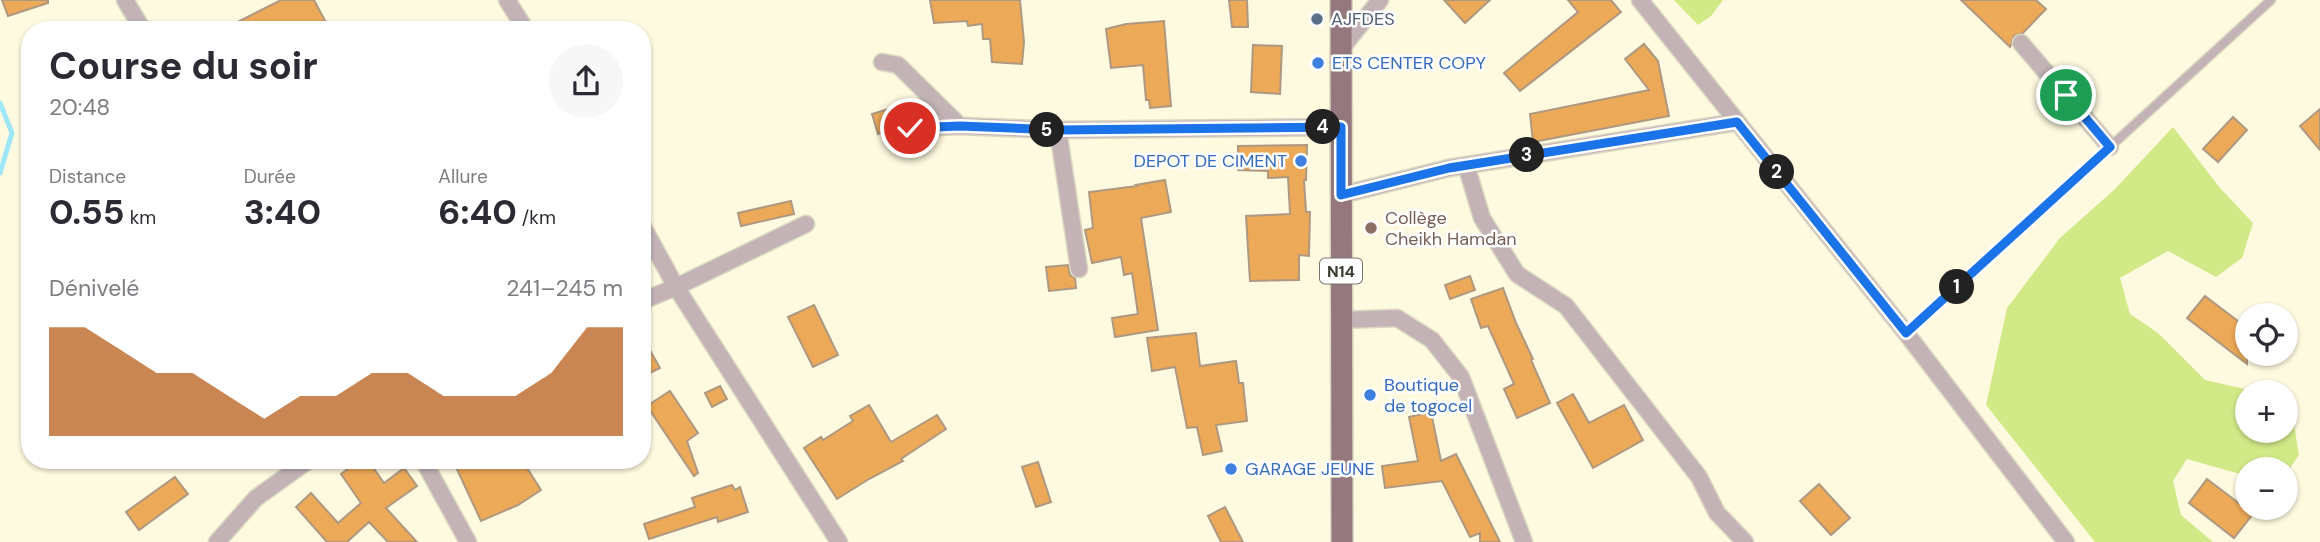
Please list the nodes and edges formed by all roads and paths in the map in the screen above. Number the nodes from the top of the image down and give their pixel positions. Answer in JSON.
{"nodes":[{"id":1,"x":125,"y":0,"type":"edge"},
{"id":2,"x":507,"y":0,"type":"edge"},
{"id":3,"x":1341,"y":0,"type":"edge"},
{"id":4,"x":1380,"y":0,"type":"edge"},
{"id":5,"x":1640,"y":0,"type":"edge"},
{"id":6,"x":2272,"y":0,"type":"edge"},
{"id":7,"x":138,"y":21,"type":"edge"},
{"id":8,"x":520,"y":21,"type":"edge"},
{"id":9,"x":2021,"y":43,"type":"dead end"},
{"id":10,"x":1341,"y":49,"type":"junction"},
{"id":11,"x":882,"y":62,"type":"dead end"},
{"id":12,"x":1737,"y":122,"type":"junction"},
{"id":13,"x":960,"y":126,"type":"junction"},
{"id":14,"x":1341,"y":127,"type":"junction"},
{"id":15,"x":910,"y":128,"type":"dead end"},
{"id":16,"x":1058,"y":130,"type":"junction"},
{"id":17,"x":2110,"y":147,"type":"junction"},
{"id":18,"x":1466,"y":165,"type":"junction"},
{"id":19,"x":1341,"y":195,"type":"junction"},
{"id":20,"x":806,"y":224,"type":"dead end"},
{"id":21,"x":651,"y":241,"type":"edge"},
{"id":22,"x":1079,"y":269,"type":"dead end"},
{"id":23,"x":676,"y":287,"type":"junction"},
{"id":24,"x":651,"y":297,"type":"edge"},
{"id":25,"x":1341,"y":320,"type":"junction"},
{"id":26,"x":1906,"y":333,"type":"junction"},
{"id":27,"x":296,"y":469,"type":"edge"},
{"id":28,"x":428,"y":469,"type":"edge"},
{"id":29,"x":217,"y":542,"type":"edge"},
{"id":30,"x":468,"y":542,"type":"edge"},
{"id":31,"x":839,"y":542,"type":"edge"},
{"id":32,"x":1342,"y":542,"type":"edge"},
{"id":33,"x":1524,"y":542,"type":"edge"},
{"id":34,"x":1745,"y":542,"type":"edge"},
{"id":35,"x":2066,"y":542,"type":"edge"}],
"edges":[{"from":1,"to":7,"type":"street"},
{"from":2,"to":8,"type":"street"},
{"from":3,"to":10,"type":"main road","number":"N14"},
{"from":4,"to":10,"type":"street"},
{"from":5,"to":12,"type":"street"},
{"from":6,"to":17,"type":"lane"},
{"from":9,"to":17,"type":"street"},
{"from":10,"to":14,"type":"main road","number":"N14"},
{"from":11,"to":13,"type":"street"},
{"from":12,"to":18,"type":"street"},
{"from":12,"to":26,"type":"street"},
{"from":13,"to":15,"type":"street"},
{"from":13,"to":16,"type":"street"},
{"from":14,"to":16,"type":"street"},
{"from":14,"to":19,"type":"main road","number":"N14"},
{"from":16,"to":22,"type":"street"},
{"from":17,"to":26,"type":"lane"},
{"from":18,"to":19,"type":"street"},
{"from":18,"to":34,"type":"street"},
{"from":19,"to":25,"type":"main road","number":"N14"},
{"from":20,"to":23,"type":"street"},
{"from":21,"to":23,"type":"street"},
{"from":23,"to":24,"type":"street"},
{"from":23,"to":31,"type":"street"},
{"from":25,"to":32,"type":"main road","number":"N14"},
{"from":25,"to":33,"type":"street"},
{"from":26,"to":35,"type":"street"},
{"from":27,"to":29,"type":"street"},
{"from":28,"to":30,"type":"street"}]}
